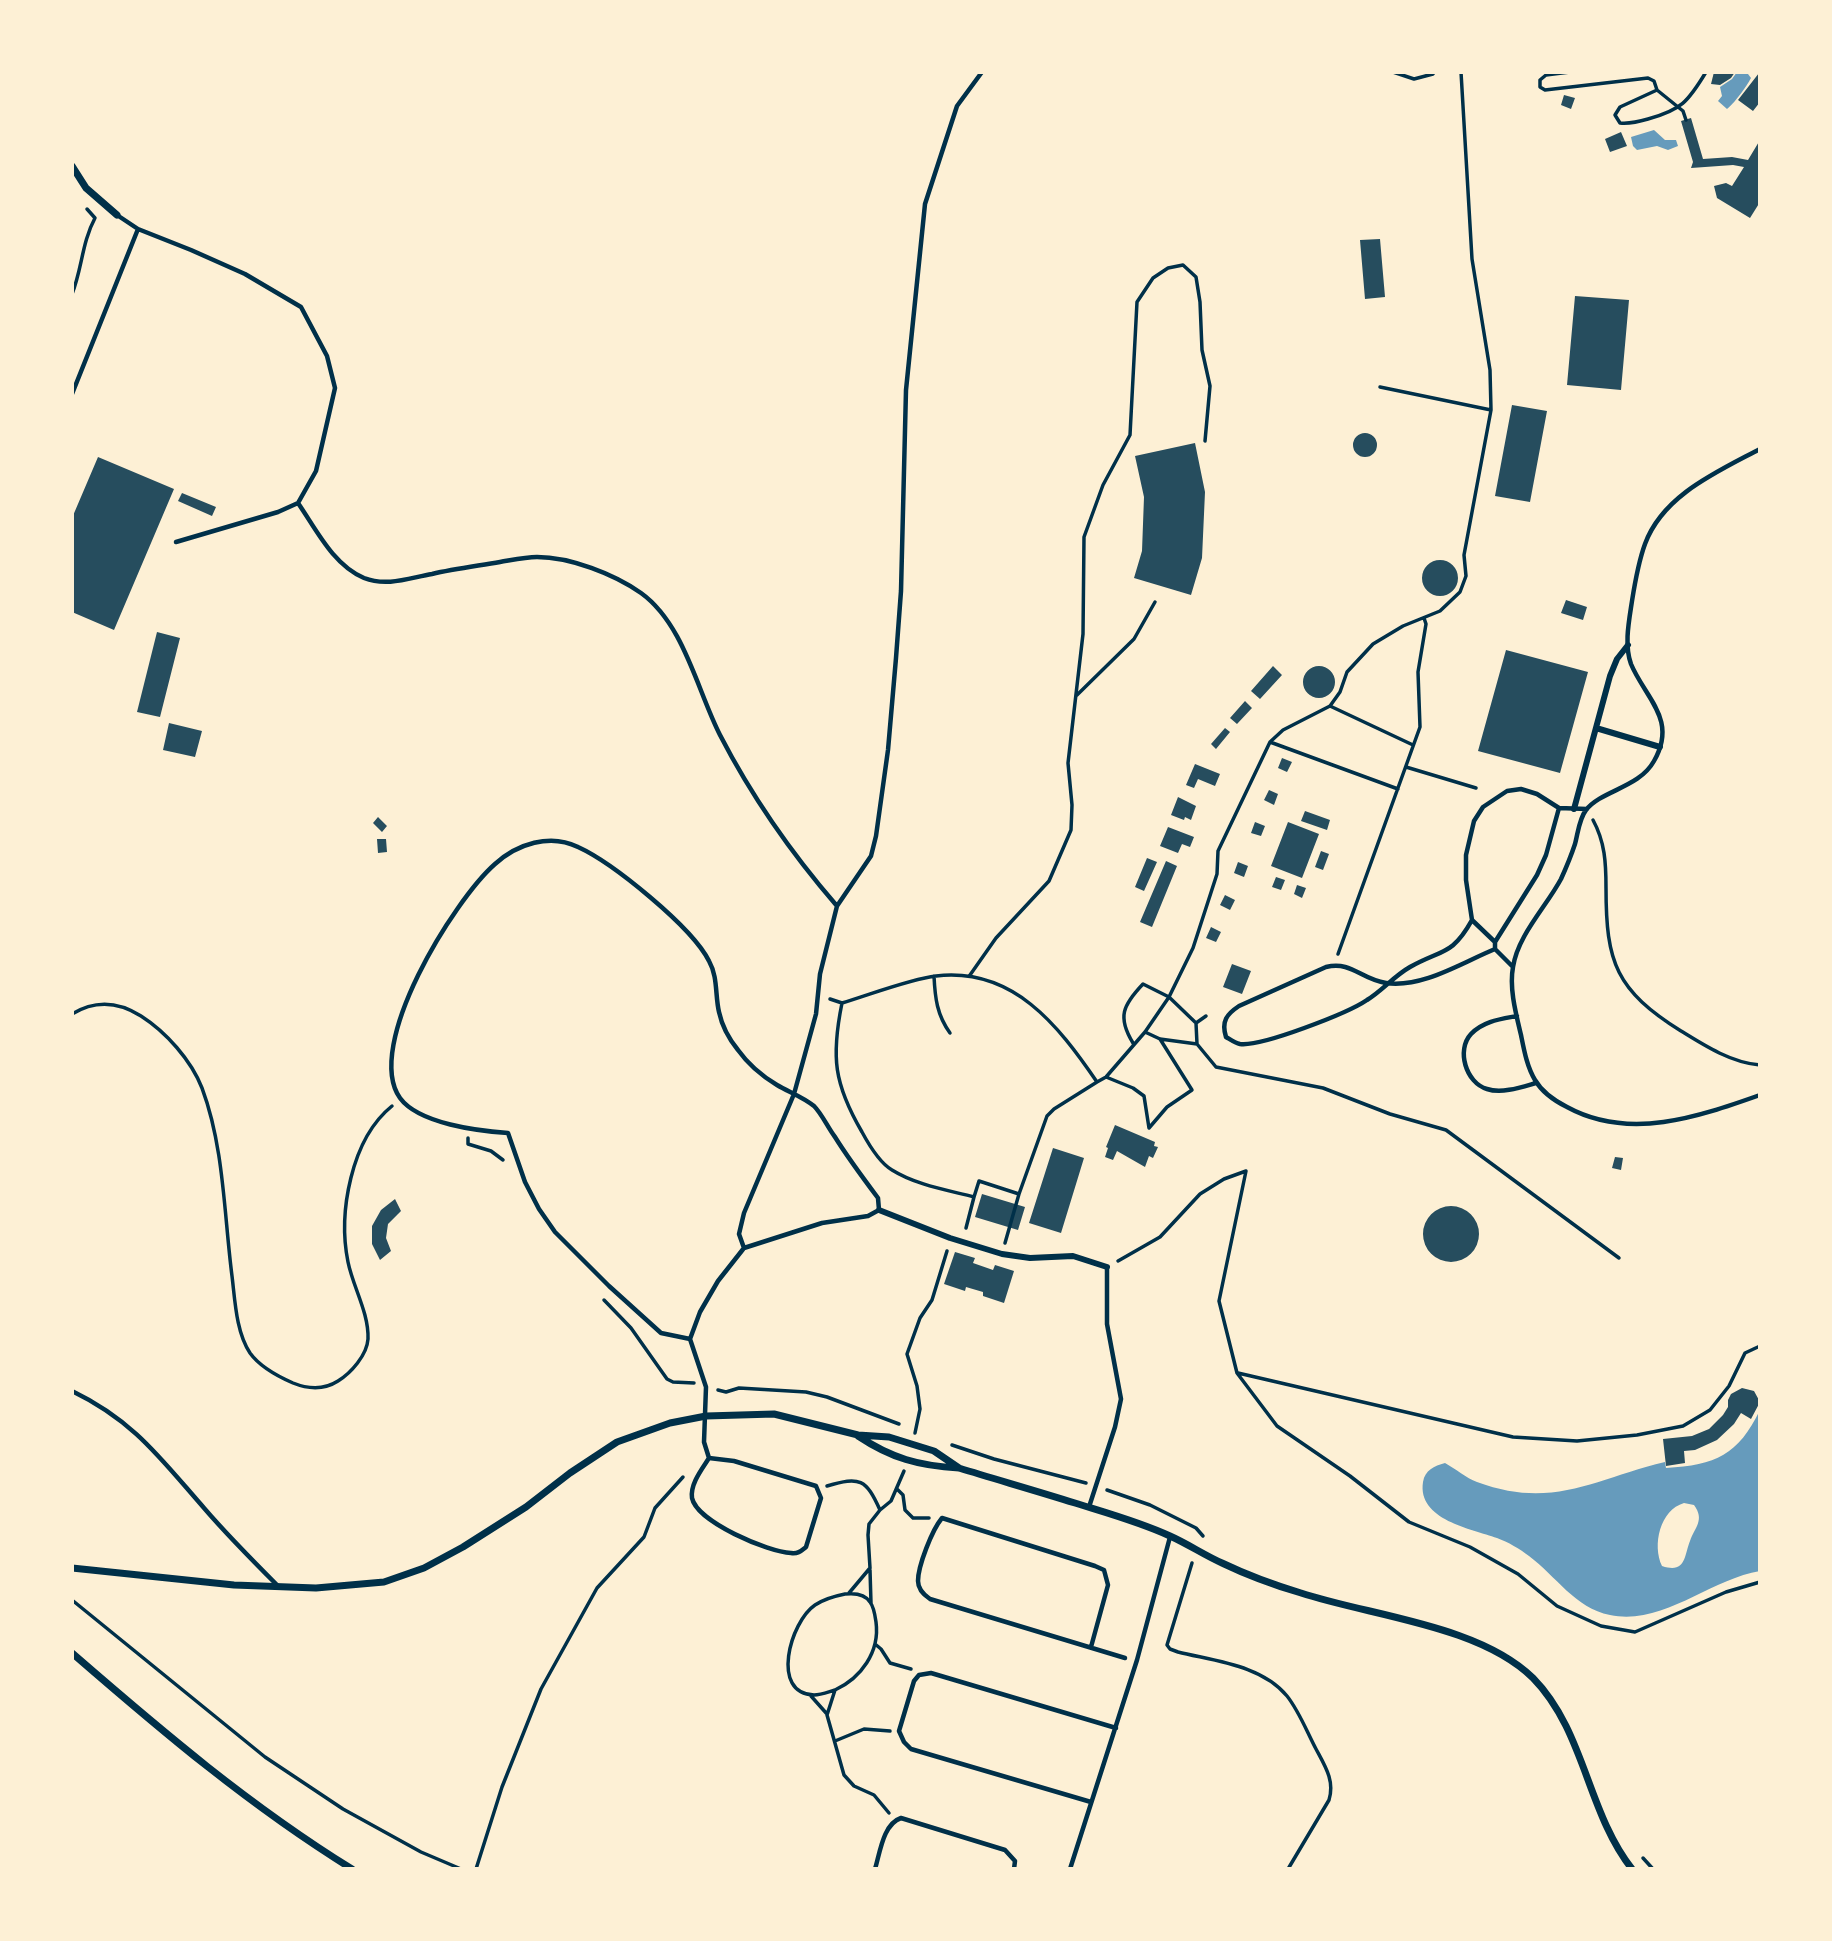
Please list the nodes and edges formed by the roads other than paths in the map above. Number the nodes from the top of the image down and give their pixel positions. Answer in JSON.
{"nodes":[{"id":1,"x":982,"y":72,"type":"edge"},
{"id":2,"x":72,"y":166,"type":"edge"},
{"id":3,"x":117,"y":215,"type":"joint"},
{"id":4,"x":138,"y":229,"type":"junction"},
{"id":5,"x":72,"y":394,"type":"edge"},
{"id":6,"x":1760,"y":449,"type":"edge"},
{"id":7,"x":298,"y":503,"type":"junction"},
{"id":8,"x":176,"y":542,"type":"dead end"},
{"id":9,"x":1628,"y":645,"type":"junction"},
{"id":10,"x":1596,"y":728,"type":"junction"},
{"id":11,"x":1660,"y":747,"type":"junction"},
{"id":12,"x":1559,"y":808,"type":"junction"},
{"id":13,"x":1574,"y":809,"type":"junction"},
{"id":14,"x":1587,"y":809,"type":"junction"},
{"id":15,"x":837,"y":906,"type":"junction"},
{"id":16,"x":1472,"y":920,"type":"junction"},
{"id":17,"x":1495,"y":942,"type":"junction"},
{"id":18,"x":1494,"y":949,"type":"junction"},
{"id":19,"x":1513,"y":967,"type":"junction"},
{"id":20,"x":1389,"y":983,"type":"junction"},
{"id":21,"x":1517,"y":1016,"type":"junction"},
{"id":22,"x":1536,"y":1083,"type":"junction"},
{"id":23,"x":794,"y":1094,"type":"junction"},
{"id":24,"x":1760,"y":1095,"type":"edge"},
{"id":25,"x":880,"y":1210,"type":"junction"},
{"id":26,"x":744,"y":1248,"type":"junction"},
{"id":27,"x":1107,"y":1267,"type":"joint"},
{"id":28,"x":690,"y":1339,"type":"junction"},
{"id":29,"x":72,"y":1391,"type":"edge"},
{"id":30,"x":706,"y":1416,"type":"junction"},
{"id":31,"x":858,"y":1435,"type":"junction"},
{"id":32,"x":709,"y":1458,"type":"junction"},
{"id":33,"x":959,"y":1468,"type":"junction"},
{"id":34,"x":1089,"y":1507,"type":"junction"},
{"id":35,"x":1170,"y":1536,"type":"junction"},
{"id":36,"x":72,"y":1568,"type":"edge"},
{"id":37,"x":279,"y":1587,"type":"junction"},
{"id":38,"x":1091,"y":1647,"type":"junction"},
{"id":39,"x":72,"y":1653,"type":"edge"},
{"id":40,"x":1125,"y":1658,"type":"dead end"},
{"id":41,"x":1116,"y":1728,"type":"junction"},
{"id":42,"x":1091,"y":1802,"type":"junction"},
{"id":43,"x":352,"y":1869,"type":"edge"},
{"id":44,"x":875,"y":1869,"type":"edge"},
{"id":45,"x":1014,"y":1869,"type":"edge"},
{"id":46,"x":1070,"y":1869,"type":"edge"},
{"id":47,"x":1632,"y":1869,"type":"edge"}],
"edges":[{"from":1,"to":15,"type":"lane"},
{"from":2,"to":3,"type":"street"},
{"from":3,"to":4,"type":"lane"},
{"from":4,"to":5,"type":"lane"},
{"from":4,"to":7,"type":"lane"},
{"from":6,"to":9,"type":"lane"},
{"from":7,"to":8,"type":"lane"},
{"from":7,"to":15,"type":"lane"},
{"from":9,"to":10,"type":"street"},
{"from":9,"to":11,"type":"lane"},
{"from":10,"to":11,"type":"street"},
{"from":10,"to":13,"type":"street"},
{"from":11,"to":14,"type":"lane"},
{"from":12,"to":13,"type":"lane"},
{"from":12,"to":16,"type":"lane"},
{"from":12,"to":17,"type":"lane"},
{"from":13,"to":14,"type":"lane"},
{"from":14,"to":19,"type":"lane"},
{"from":15,"to":23,"type":"lane"},
{"from":16,"to":17,"type":"lane"},
{"from":16,"to":20,"type":"lane"},
{"from":17,"to":18,"type":"lane"},
{"from":18,"to":19,"type":"lane"},
{"from":18,"to":20,"type":"lane"},
{"from":19,"to":21,"type":"lane"},
{"from":20,"to":20,"type":"lane"},
{"from":21,"to":22,"type":"lane"},
{"from":21,"to":22,"type":"lane"},
{"from":22,"to":24,"type":"lane"},
{"from":23,"to":25,"type":"lane"},
{"from":23,"to":26,"type":"lane"},
{"from":23,"to":28,"type":"lane"},
{"from":25,"to":26,"type":"lane"},
{"from":25,"to":27,"type":"street"},
{"from":26,"to":28,"type":"lane"},
{"from":27,"to":34,"type":"lane"},
{"from":28,"to":30,"type":"lane"},
{"from":29,"to":37,"type":"lane"},
{"from":30,"to":31,"type":"street"},
{"from":30,"to":32,"type":"lane"},
{"from":30,"to":37,"type":"street"},
{"from":31,"to":33,"type":"street"},
{"from":31,"to":33,"type":"street"},
{"from":32,"to":32,"type":"lane"},
{"from":33,"to":34,"type":"street"},
{"from":34,"to":35,"type":"street"},
{"from":35,"to":41,"type":"lane"},
{"from":35,"to":47,"type":"street"},
{"from":36,"to":37,"type":"street"},
{"from":38,"to":38,"type":"lane"},
{"from":38,"to":40,"type":"lane"},
{"from":39,"to":43,"type":"street"},
{"from":41,"to":42,"type":"lane"},
{"from":41,"to":42,"type":"lane"},
{"from":42,"to":46,"type":"lane"},
{"from":44,"to":45,"type":"lane"}]}
